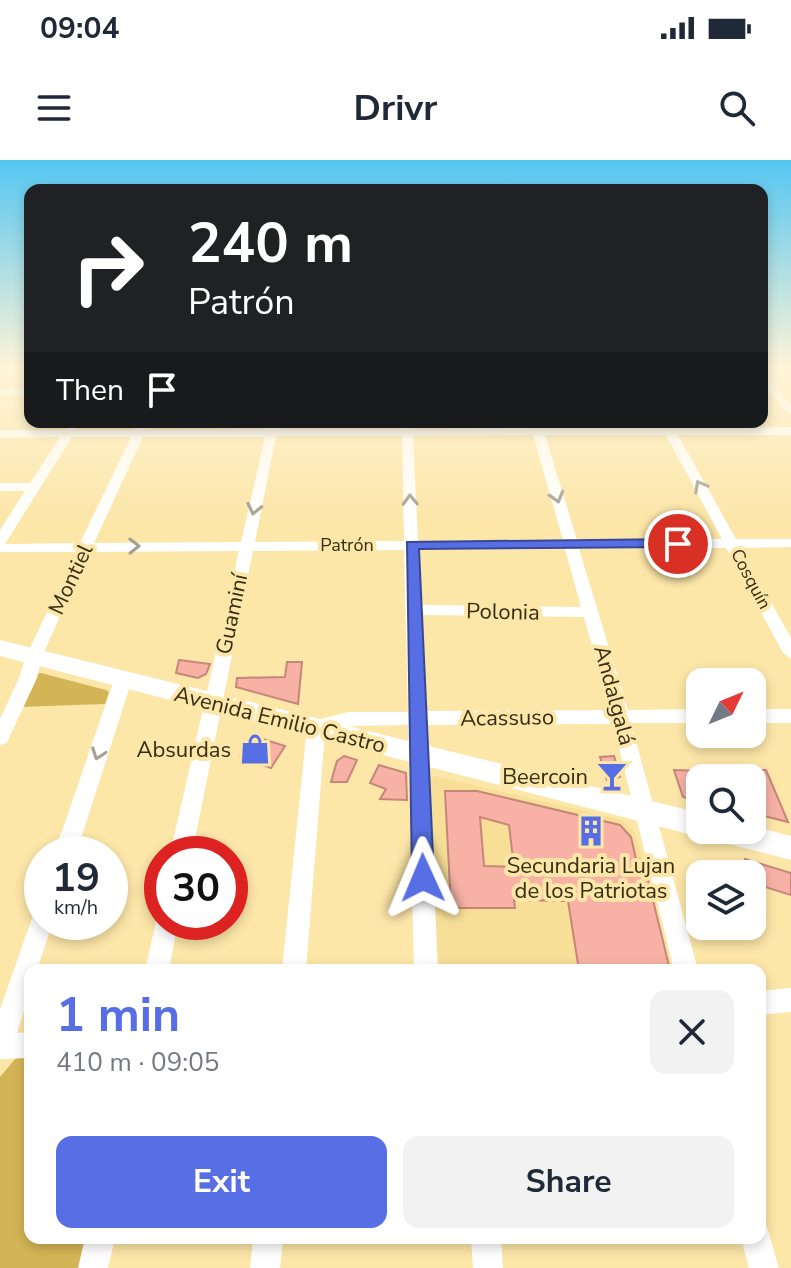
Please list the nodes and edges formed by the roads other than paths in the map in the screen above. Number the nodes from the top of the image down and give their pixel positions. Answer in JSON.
{"nodes":[{"id":1,"x":72,"y":428,"type":"edge"},
{"id":2,"x":142,"y":428,"type":"edge"},
{"id":3,"x":272,"y":428,"type":"edge"},
{"id":4,"x":407,"y":428,"type":"edge"},
{"id":5,"x":537,"y":428,"type":"edge"},
{"id":6,"x":668,"y":428,"type":"edge"},
{"id":7,"x":698,"y":428,"type":"edge"},
{"id":8,"x":791,"y":431,"type":"edge"},
{"id":9,"x":0,"y":434,"type":"edge"},
{"id":10,"x":0,"y":487,"type":"edge"},
{"id":11,"x":35,"y":487,"type":"junction"},
{"id":12,"x":0,"y":541,"type":"edge"},
{"id":13,"x":732,"y":543,"type":"junction"},
{"id":14,"x":791,"y":543,"type":"edge"},
{"id":15,"x":246,"y":544,"type":"junction"},
{"id":16,"x":412,"y":545,"type":"junction"},
{"id":17,"x":571,"y":545,"type":"junction"},
{"id":18,"x":84,"y":547,"type":"junction"},
{"id":19,"x":0,"y":548,"type":"edge"},
{"id":20,"x":414,"y":610,"type":"junction"},
{"id":21,"x":592,"y":612,"type":"junction"},
{"id":22,"x":0,"y":648,"type":"edge"},
{"id":23,"x":791,"y":653,"type":"edge"},
{"id":24,"x":34,"y":656,"type":"junction"},
{"id":25,"x":123,"y":680,"type":"junction"},
{"id":26,"x":213,"y":702,"type":"junction"},
{"id":27,"x":621,"y":716,"type":"junction"},
{"id":28,"x":686,"y":716,"type":"edge"},
{"id":29,"x":766,"y":716,"type":"edge"},
{"id":30,"x":791,"y":716,"type":"edge"},
{"id":31,"x":418,"y":718,"type":"junction"},
{"id":32,"x":316,"y":727,"type":"junction"},
{"id":33,"x":0,"y":738,"type":"edge"},
{"id":34,"x":420,"y":754,"type":"junction"},
{"id":35,"x":646,"y":811,"type":"junction"},
{"id":36,"x":686,"y":821,"type":"edge"},
{"id":37,"x":71,"y":836,"type":"edge"},
{"id":38,"x":185,"y":836,"type":"edge"},
{"id":39,"x":766,"y":842,"type":"edge"},
{"id":40,"x":791,"y":848,"type":"edge"},
{"id":41,"x":36,"y":940,"type":"edge"},
{"id":42,"x":163,"y":940,"type":"edge"},
{"id":43,"x":28,"y":964,"type":"edge"},
{"id":44,"x":158,"y":964,"type":"edge"},
{"id":45,"x":295,"y":964,"type":"edge"},
{"id":46,"x":426,"y":964,"type":"edge"},
{"id":47,"x":684,"y":964,"type":"edge"},
{"id":48,"x":24,"y":975,"type":"edge"},
{"id":49,"x":791,"y":1000,"type":"edge"},
{"id":50,"x":766,"y":1002,"type":"edge"},
{"id":51,"x":24,"y":1045,"type":"edge"},
{"id":52,"x":0,"y":1046,"type":"edge"},
{"id":53,"x":99,"y":1244,"type":"edge"},
{"id":54,"x":267,"y":1244,"type":"edge"},
{"id":55,"x":486,"y":1244,"type":"edge"},
{"id":56,"x":758,"y":1244,"type":"edge"},
{"id":57,"x":93,"y":1268,"type":"edge"},
{"id":58,"x":265,"y":1268,"type":"edge"},
{"id":59,"x":488,"y":1268,"type":"edge"},
{"id":60,"x":764,"y":1268,"type":"edge"}],
"edges":[{"from":1,"to":2,"type":"street"},
{"from":1,"to":9,"type":"street"},
{"from":1,"to":11,"type":"street"},
{"from":2,"to":3,"type":"street"},
{"from":2,"to":18,"type":"street","name":"Montiel"},
{"from":3,"to":15,"type":"street","name":"Guaminí","one_way":true},
{"from":16,"to":4,"type":"street","one_way":true},
{"from":5,"to":17,"type":"street","name":"Andalgalá","one_way":true},
{"from":13,"to":6,"type":"street","name":"Cosquín","one_way":true},
{"from":7,"to":8,"type":"street"},
{"from":10,"to":11,"type":"street"},
{"from":11,"to":12,"type":"street"},
{"from":13,"to":14,"type":"street","name":"Patrón"},
{"from":13,"to":17,"type":"street","name":"Patrón"},
{"from":13,"to":23,"type":"street","name":"Cosquín"},
{"from":15,"to":16,"type":"street","name":"Patrón"},
{"from":18,"to":15,"type":"street","name":"Patrón","one_way":true},
{"from":15,"to":26,"type":"street","name":"Guaminí"},
{"from":16,"to":17,"type":"street","name":"Patrón"},
{"from":16,"to":20,"type":"street"},
{"from":17,"to":21,"type":"street","name":"Andalgalá"},
{"from":18,"to":19,"type":"street","name":"Patrón"},
{"from":18,"to":24,"type":"street","name":"Montiel"},
{"from":20,"to":21,"type":"street","name":"Polonia"},
{"from":20,"to":31,"type":"street"},
{"from":21,"to":27,"type":"street","name":"Andalgalá"},
{"from":22,"to":24,"type":"main road","name":"Avenida Emilio Castro"},
{"from":24,"to":25,"type":"main road","name":"Avenida Emilio Castro"},
{"from":24,"to":33,"type":"street","name":"Montiel"},
{"from":25,"to":26,"type":"main road","name":"Avenida Emilio Castro"},
{"from":25,"to":37,"type":"street","one_way":true},
{"from":26,"to":32,"type":"main road","name":"Avenida Emilio Castro"},
{"from":26,"to":38,"type":"street","name":"Guaminí"},
{"from":27,"to":28,"type":"street","name":"Acassuso"},
{"from":27,"to":31,"type":"street","name":"Acassuso"},
{"from":27,"to":35,"type":"street","name":"Andalgalá"},
{"from":29,"to":30,"type":"street"},
{"from":31,"to":32,"type":"street","name":"Acassuso"},
{"from":31,"to":34,"type":"street"},
{"from":32,"to":34,"type":"main road","name":"Avenida Emilio Castro"},
{"from":32,"to":45,"type":"street"},
{"from":34,"to":35,"type":"main road","name":"Avenida Emilio Castro"},
{"from":34,"to":46,"type":"street"},
{"from":35,"to":36,"type":"main road","name":"Avenida Emilio Castro"},
{"from":35,"to":47,"type":"street","name":"Andalgalá"},
{"from":39,"to":40,"type":"main road"},
{"from":41,"to":43,"type":"street"},
{"from":42,"to":44,"type":"street"},
{"from":48,"to":52,"type":"street"},
{"from":49,"to":50,"type":"street"},
{"from":51,"to":52,"type":"street"},
{"from":53,"to":57,"type":"street"},
{"from":54,"to":58,"type":"street"},
{"from":55,"to":59,"type":"street"},
{"from":56,"to":60,"type":"street"}]}
